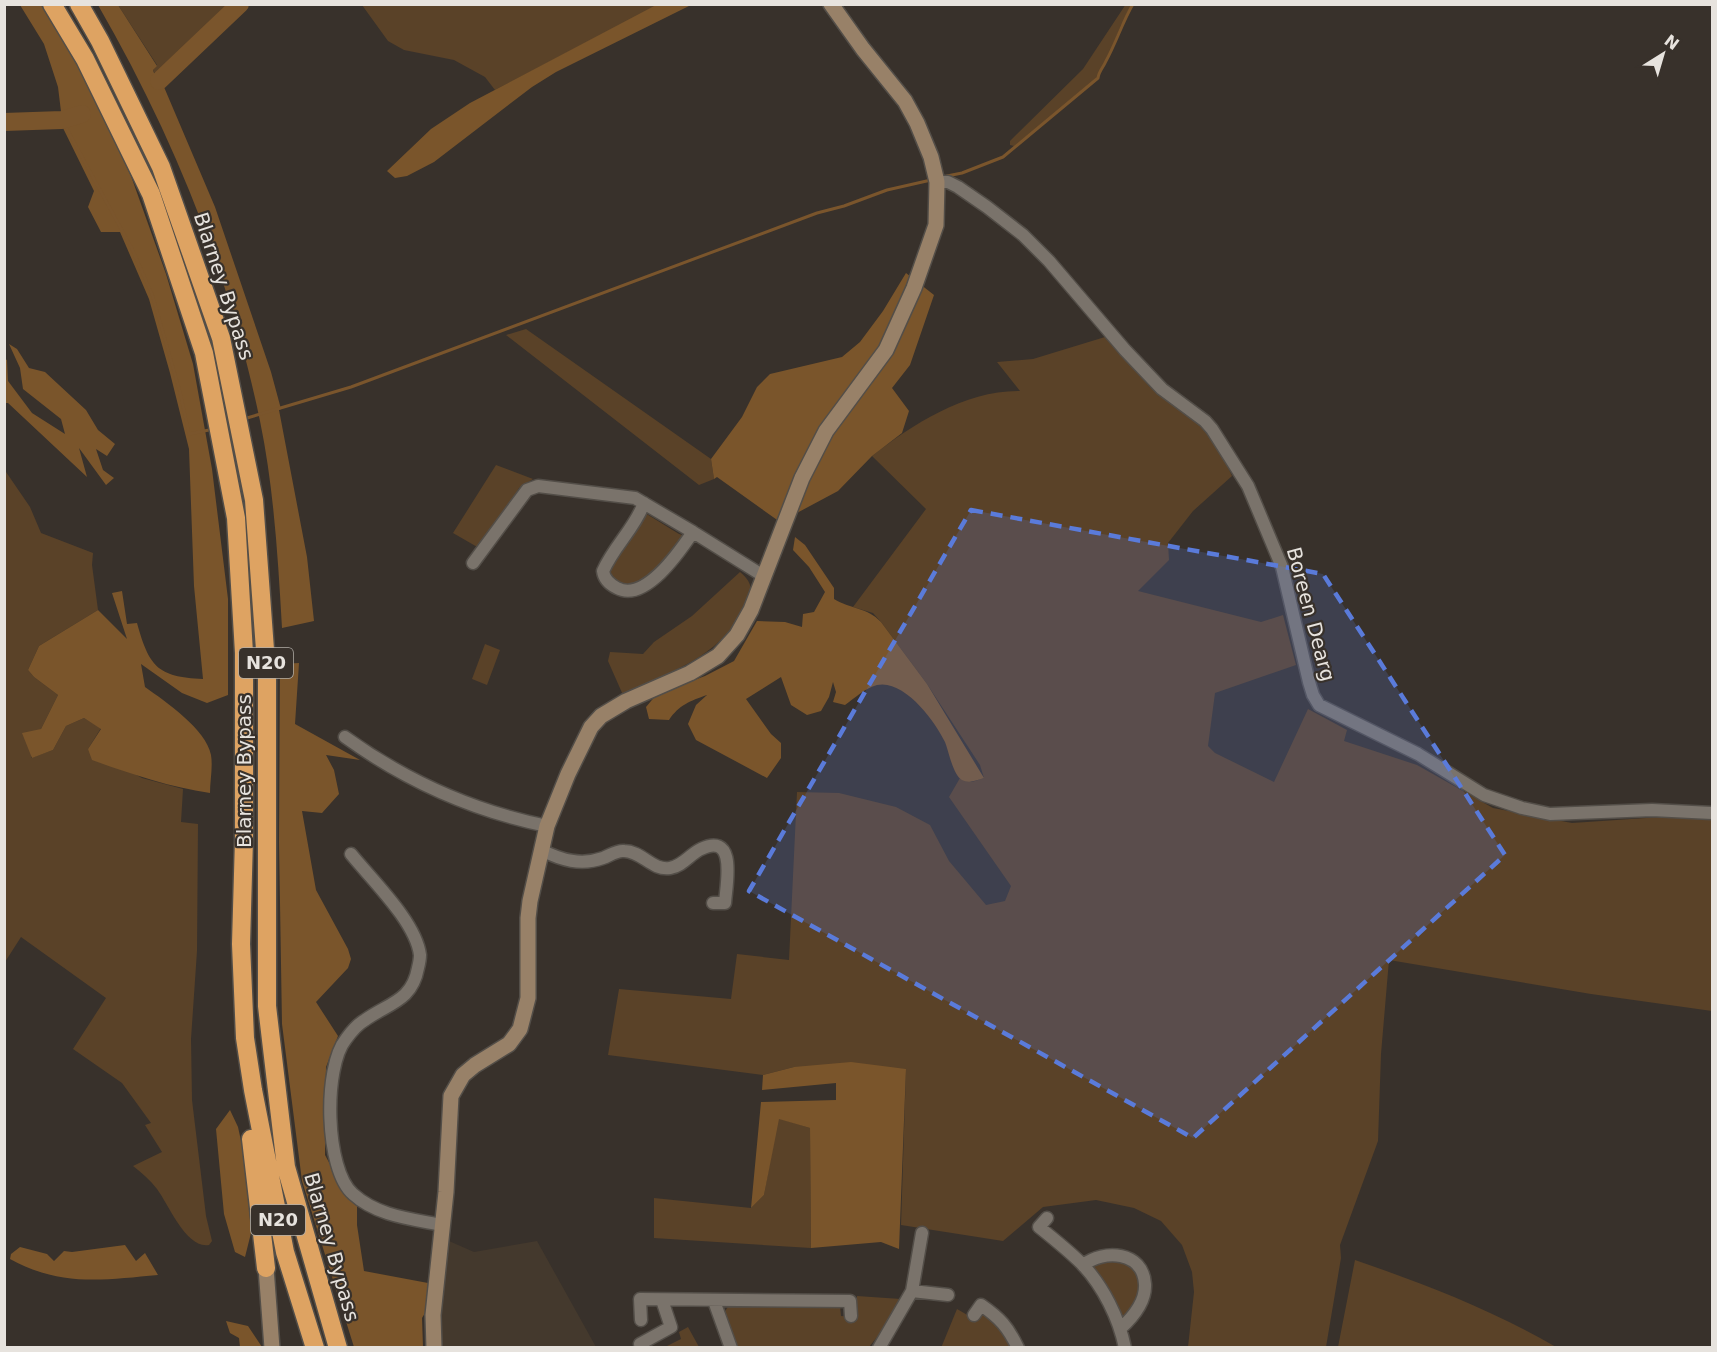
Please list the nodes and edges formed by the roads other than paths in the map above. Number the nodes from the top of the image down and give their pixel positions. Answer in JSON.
{"nodes":[{"id":1,"x":52,"y":4,"type":"edge"},
{"id":2,"x":79,"y":4,"type":"edge"},
{"id":3,"x":831,"y":4,"type":"edge"},
{"id":4,"x":936,"y":178,"type":"junction"},
{"id":5,"x":644,"y":503,"type":"junction"},
{"id":6,"x":693,"y":532,"type":"junction"},
{"id":7,"x":473,"y":563,"type":"dead end"},
{"id":8,"x":765,"y":577,"type":"junction"},
{"id":9,"x":345,"y":737,"type":"dead end"},
{"id":10,"x":1713,"y":813,"type":"edge"},
{"id":11,"x":547,"y":826,"type":"junction"},
{"id":12,"x":541,"y":850,"type":"junction"},
{"id":13,"x":351,"y":854,"type":"dead end"},
{"id":14,"x":712,"y":903,"type":"dead end"},
{"id":15,"x":253,"y":1090,"type":"junction"},
{"id":16,"x":1047,"y":1218,"type":"dead end"},
{"id":17,"x":442,"y":1225,"type":"junction"},
{"id":18,"x":922,"y":1233,"type":"dead end"},
{"id":19,"x":1083,"y":1265,"type":"junction"},
{"id":20,"x":266,"y":1268,"type":"joint"},
{"id":21,"x":912,"y":1291,"type":"junction"},
{"id":22,"x":948,"y":1295,"type":"dead end"},
{"id":23,"x":662,"y":1300,"type":"junction"},
{"id":24,"x":714,"y":1301,"type":"junction"},
{"id":25,"x":974,"y":1315,"type":"dead end"},
{"id":26,"x":851,"y":1316,"type":"dead end"},
{"id":27,"x":641,"y":1320,"type":"dead end"},
{"id":28,"x":1121,"y":1328,"type":"junction"},
{"id":29,"x":640,"y":1344,"type":"dead end"},
{"id":30,"x":882,"y":1346,"type":"edge"},
{"id":31,"x":273,"y":1347,"type":"edge"},
{"id":32,"x":315,"y":1347,"type":"edge"},
{"id":33,"x":338,"y":1347,"type":"edge"},
{"id":34,"x":434,"y":1347,"type":"edge"},
{"id":35,"x":731,"y":1347,"type":"edge"},
{"id":36,"x":1018,"y":1347,"type":"edge"},
{"id":37,"x":1125,"y":1347,"type":"edge"}],
"edges":[{"from":1,"to":15,"type":"highway","name":"Blarney Bypass","number":"N20"},
{"from":2,"to":33,"type":"highway","name":"Blarney Bypass","number":"N20"},
{"from":3,"to":4,"type":"street"},
{"from":4,"to":8,"type":"street"},
{"from":4,"to":10,"type":"street","name":"Boreen Dearg"},
{"from":5,"to":6,"type":"street"},
{"from":5,"to":6,"type":"street"},
{"from":5,"to":7,"type":"street"},
{"from":6,"to":8,"type":"street"},
{"from":8,"to":11,"type":"street"},
{"from":9,"to":11,"type":"street"},
{"from":11,"to":12,"type":"street"},
{"from":12,"to":14,"type":"street"},
{"from":12,"to":17,"type":"street"},
{"from":13,"to":17,"type":"street"},
{"from":15,"to":20,"type":"highway","number":"N20"},
{"from":15,"to":32,"type":"highway","number":"N20"},
{"from":16,"to":19,"type":"street"},
{"from":17,"to":34,"type":"street"},
{"from":18,"to":21,"type":"street"},
{"from":19,"to":28,"type":"street"},
{"from":19,"to":28,"type":"street"},
{"from":20,"to":31,"type":"street"},
{"from":21,"to":22,"type":"street"},
{"from":21,"to":30,"type":"street"},
{"from":23,"to":24,"type":"street"},
{"from":23,"to":27,"type":"street"},
{"from":23,"to":29,"type":"street"},
{"from":24,"to":26,"type":"street"},
{"from":24,"to":35,"type":"street"},
{"from":25,"to":36,"type":"street"},
{"from":28,"to":37,"type":"street"}]}
